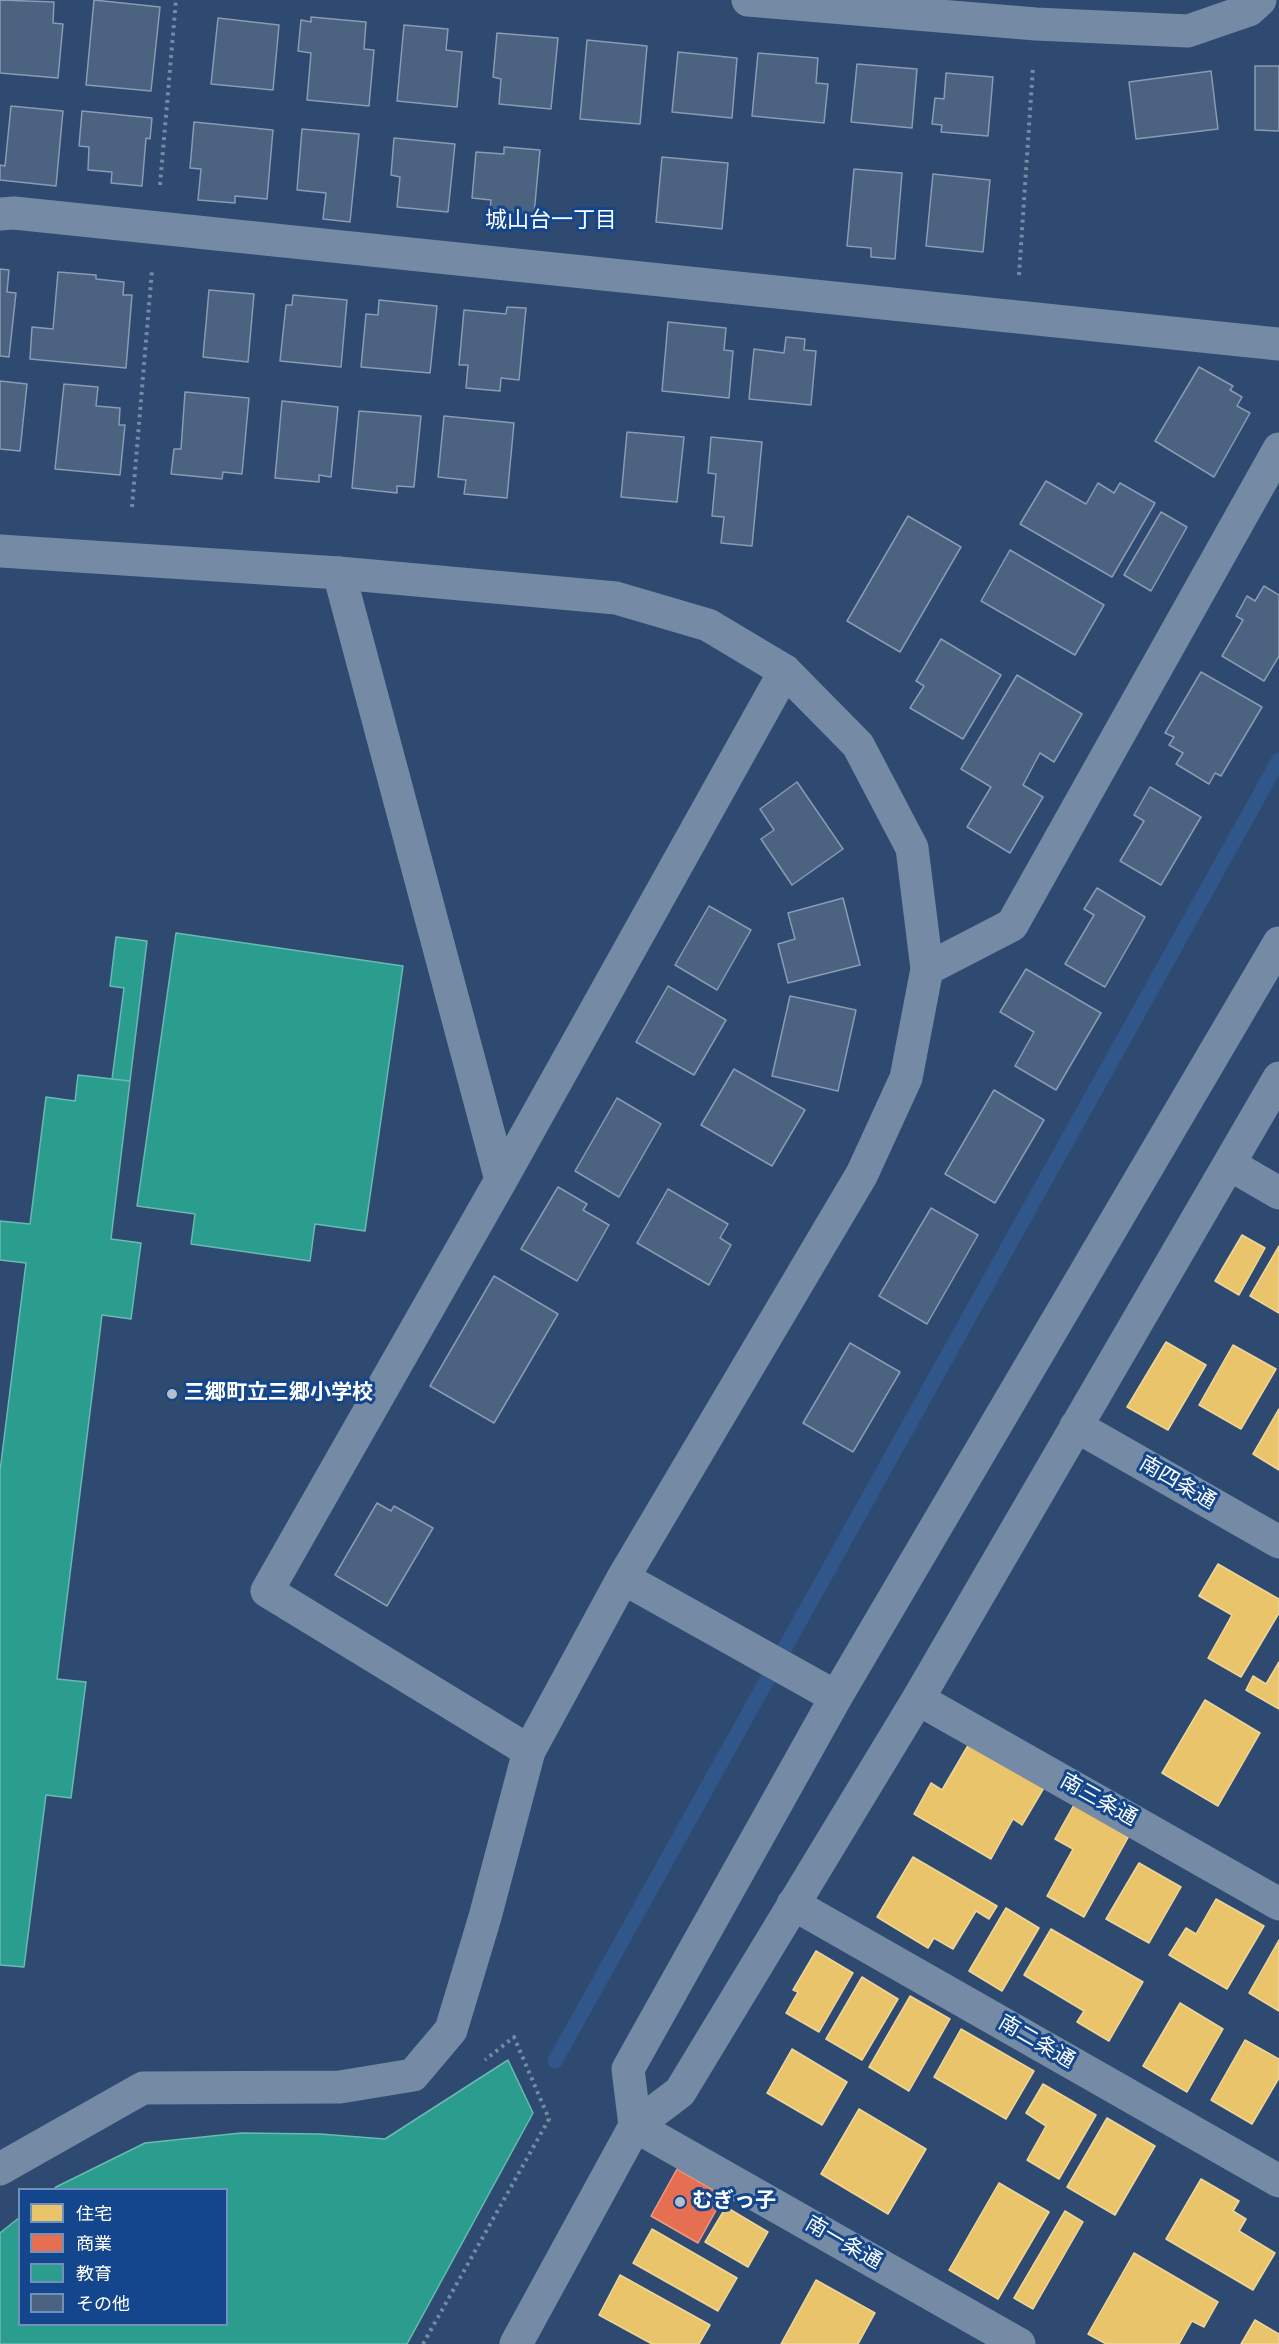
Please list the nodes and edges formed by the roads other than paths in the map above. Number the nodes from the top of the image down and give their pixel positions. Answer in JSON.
{"nodes":[{"id":1,"x":760,"y":0,"type":"edge"},
{"id":2,"x":1260,"y":0,"type":"edge"},
{"id":3,"x":1037,"y":12,"type":"edge"},
{"id":4,"x":0,"y":214,"type":"edge"},
{"id":5,"x":1279,"y":344,"type":"edge"},
{"id":6,"x":1279,"y":449,"type":"edge"},
{"id":7,"x":0,"y":551,"type":"edge"},
{"id":8,"x":339,"y":573,"type":"junction"},
{"id":9,"x":785,"y":671,"type":"junction"},
{"id":10,"x":1279,"y":943,"type":"edge"},
{"id":11,"x":927,"y":969,"type":"junction"},
{"id":12,"x":1279,"y":1078,"type":"edge"},
{"id":13,"x":1229,"y":1164,"type":"junction"},
{"id":14,"x":501,"y":1180,"type":"junction"},
{"id":15,"x":1279,"y":1192,"type":"edge"},
{"id":16,"x":1076,"y":1426,"type":"junction"},
{"id":17,"x":1279,"y":1542,"type":"edge"},
{"id":18,"x":623,"y":1578,"type":"junction"},
{"id":19,"x":836,"y":1697,"type":"junction"},
{"id":20,"x":918,"y":1699,"type":"junction"},
{"id":21,"x":530,"y":1751,"type":"junction"},
{"id":22,"x":793,"y":1904,"type":"junction"},
{"id":23,"x":1279,"y":1904,"type":"edge"},
{"id":24,"x":635,"y":2126,"type":"junction"},
{"id":25,"x":0,"y":2169,"type":"edge"},
{"id":26,"x":1279,"y":2181,"type":"edge"},
{"id":27,"x":516,"y":2344,"type":"edge"},
{"id":28,"x":1019,"y":2344,"type":"edge"}],
"edges":[{"from":1,"to":3,"type":"street"},
{"from":2,"to":3,"type":"street"},
{"from":4,"to":5,"type":"street"},
{"from":6,"to":11,"type":"street"},
{"from":7,"to":8,"type":"street"},
{"from":8,"to":9,"type":"street"},
{"from":8,"to":14,"type":"street"},
{"from":9,"to":11,"type":"street"},
{"from":9,"to":14,"type":"street"},
{"from":10,"to":19,"type":"street"},
{"from":11,"to":18,"type":"street"},
{"from":12,"to":13,"type":"street"},
{"from":13,"to":15,"type":"street"},
{"from":13,"to":16,"type":"street"},
{"from":14,"to":21,"type":"street"},
{"from":16,"to":17,"type":"street","name":"南四条通"},
{"from":16,"to":20,"type":"street"},
{"from":18,"to":19,"type":"street"},
{"from":18,"to":21,"type":"street"},
{"from":19,"to":24,"type":"street"},
{"from":20,"to":22,"type":"street"},
{"from":20,"to":23,"type":"street","name":"南三条通"},
{"from":21,"to":25,"type":"street"},
{"from":22,"to":24,"type":"street"},
{"from":22,"to":26,"type":"street","name":"南二条通"},
{"from":24,"to":27,"type":"street"},
{"from":24,"to":28,"type":"street","name":"南一条通"}]}
